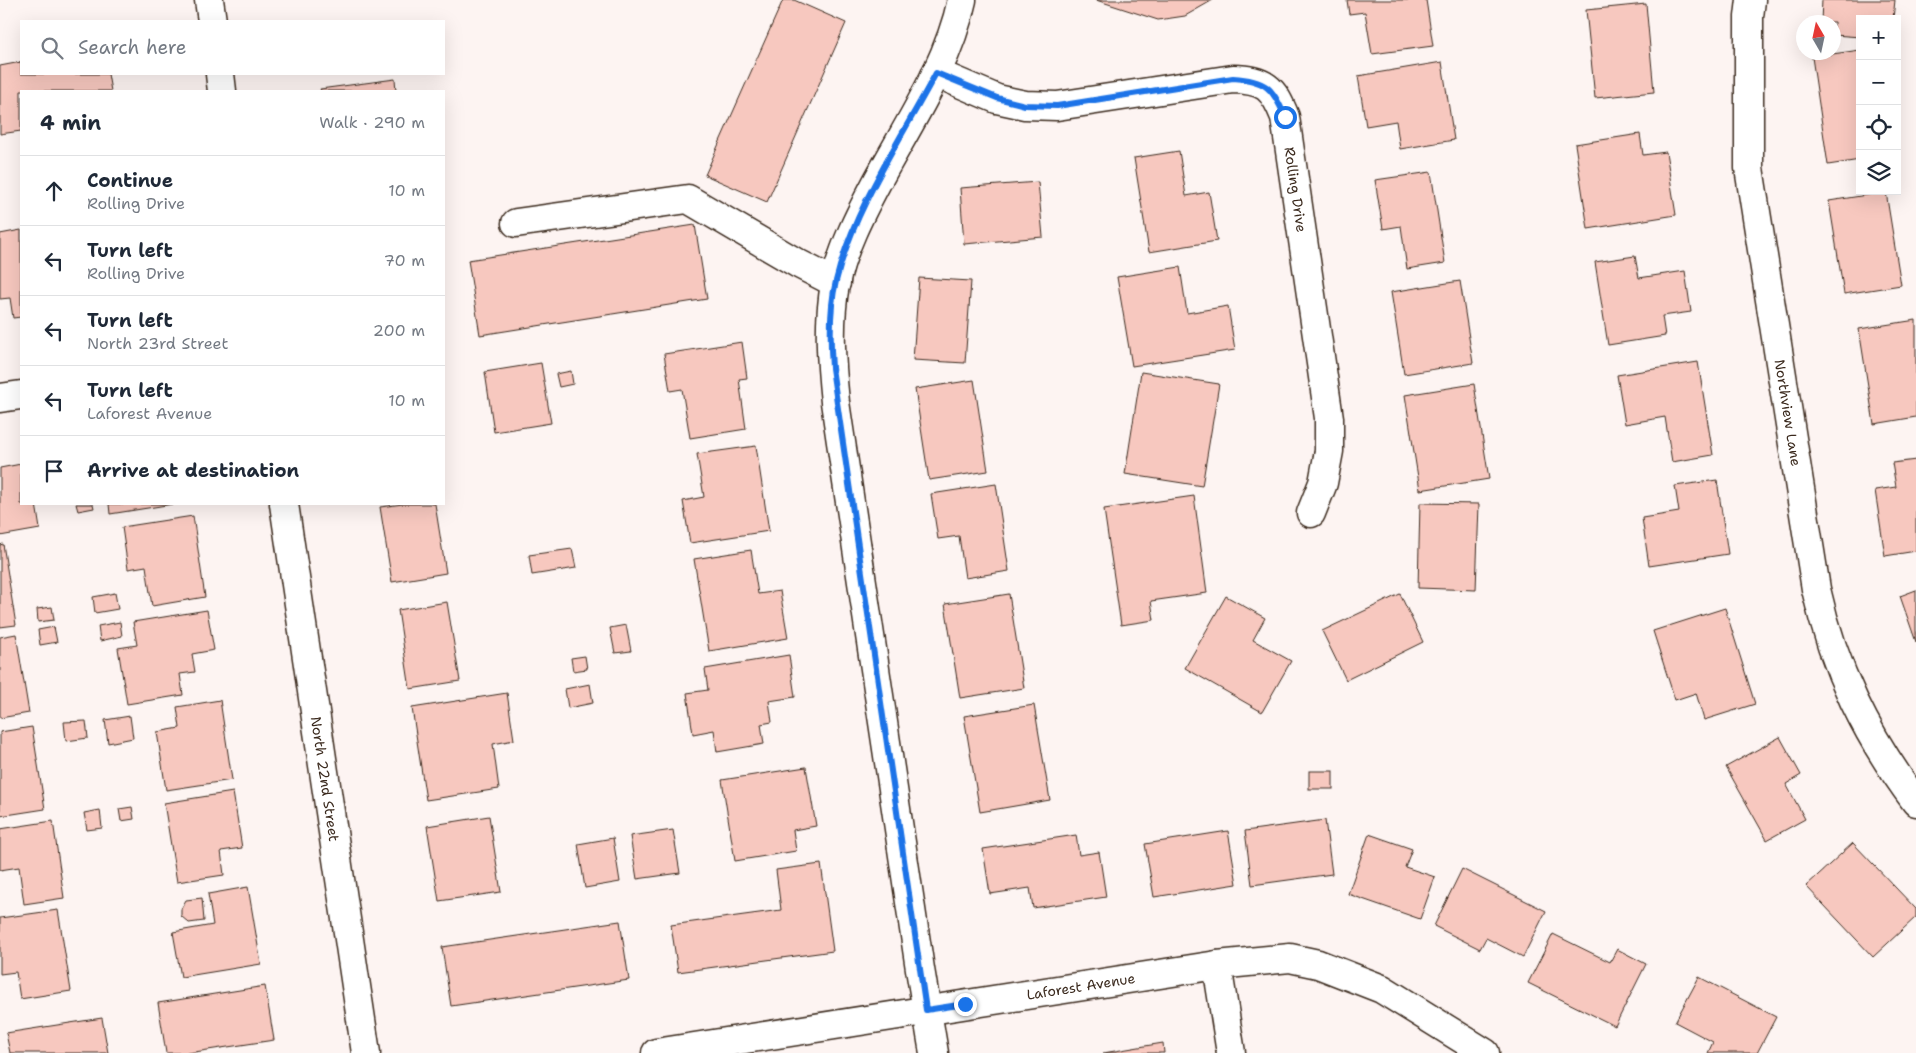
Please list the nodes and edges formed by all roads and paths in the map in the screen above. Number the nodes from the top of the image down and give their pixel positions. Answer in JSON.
{"nodes":[{"id":1,"x":209,"y":0,"type":"edge"},
{"id":2,"x":962,"y":0,"type":"edge"},
{"id":3,"x":1751,"y":0,"type":"edge"},
{"id":4,"x":212,"y":20,"type":"edge"},
{"id":5,"x":936,"y":73,"type":"junction"},
{"id":6,"x":220,"y":75,"type":"edge"},
{"id":7,"x":222,"y":90,"type":"edge"},
{"id":8,"x":516,"y":223,"type":"dead end"},
{"id":9,"x":836,"y":283,"type":"junction"},
{"id":10,"x":20,"y":395,"type":"edge"},
{"id":11,"x":0,"y":398,"type":"edge"},
{"id":12,"x":284,"y":505,"type":"edge"},
{"id":13,"x":1311,"y":513,"type":"dead end"},
{"id":14,"x":1916,"y":802,"type":"edge"},
{"id":15,"x":1217,"y":964,"type":"junction"},
{"id":16,"x":926,"y":1010,"type":"junction"},
{"id":17,"x":366,"y":1053,"type":"edge"},
{"id":18,"x":656,"y":1053,"type":"edge"},
{"id":19,"x":934,"y":1053,"type":"edge"},
{"id":20,"x":1231,"y":1053,"type":"edge"},
{"id":21,"x":1485,"y":1053,"type":"edge"}],
"edges":[{"from":1,"to":4,"type":"street"},
{"from":2,"to":5,"type":"street"},
{"from":3,"to":14,"type":"street","name":"Northview Lane"},
{"from":5,"to":9,"type":"street"},
{"from":5,"to":13,"type":"street","name":"Rolling Drive"},
{"from":6,"to":7,"type":"street"},
{"from":8,"to":9,"type":"street"},
{"from":9,"to":16,"type":"street"},
{"from":10,"to":11,"type":"street"},
{"from":12,"to":17,"type":"street","name":"North 22nd Street"},
{"from":15,"to":16,"type":"street","name":"Laforest Avenue"},
{"from":15,"to":20,"type":"street"},
{"from":15,"to":21,"type":"street","name":"Laforest Avenue"},
{"from":16,"to":18,"type":"street","name":"Laforest Avenue"},
{"from":16,"to":19,"type":"street"}]}
